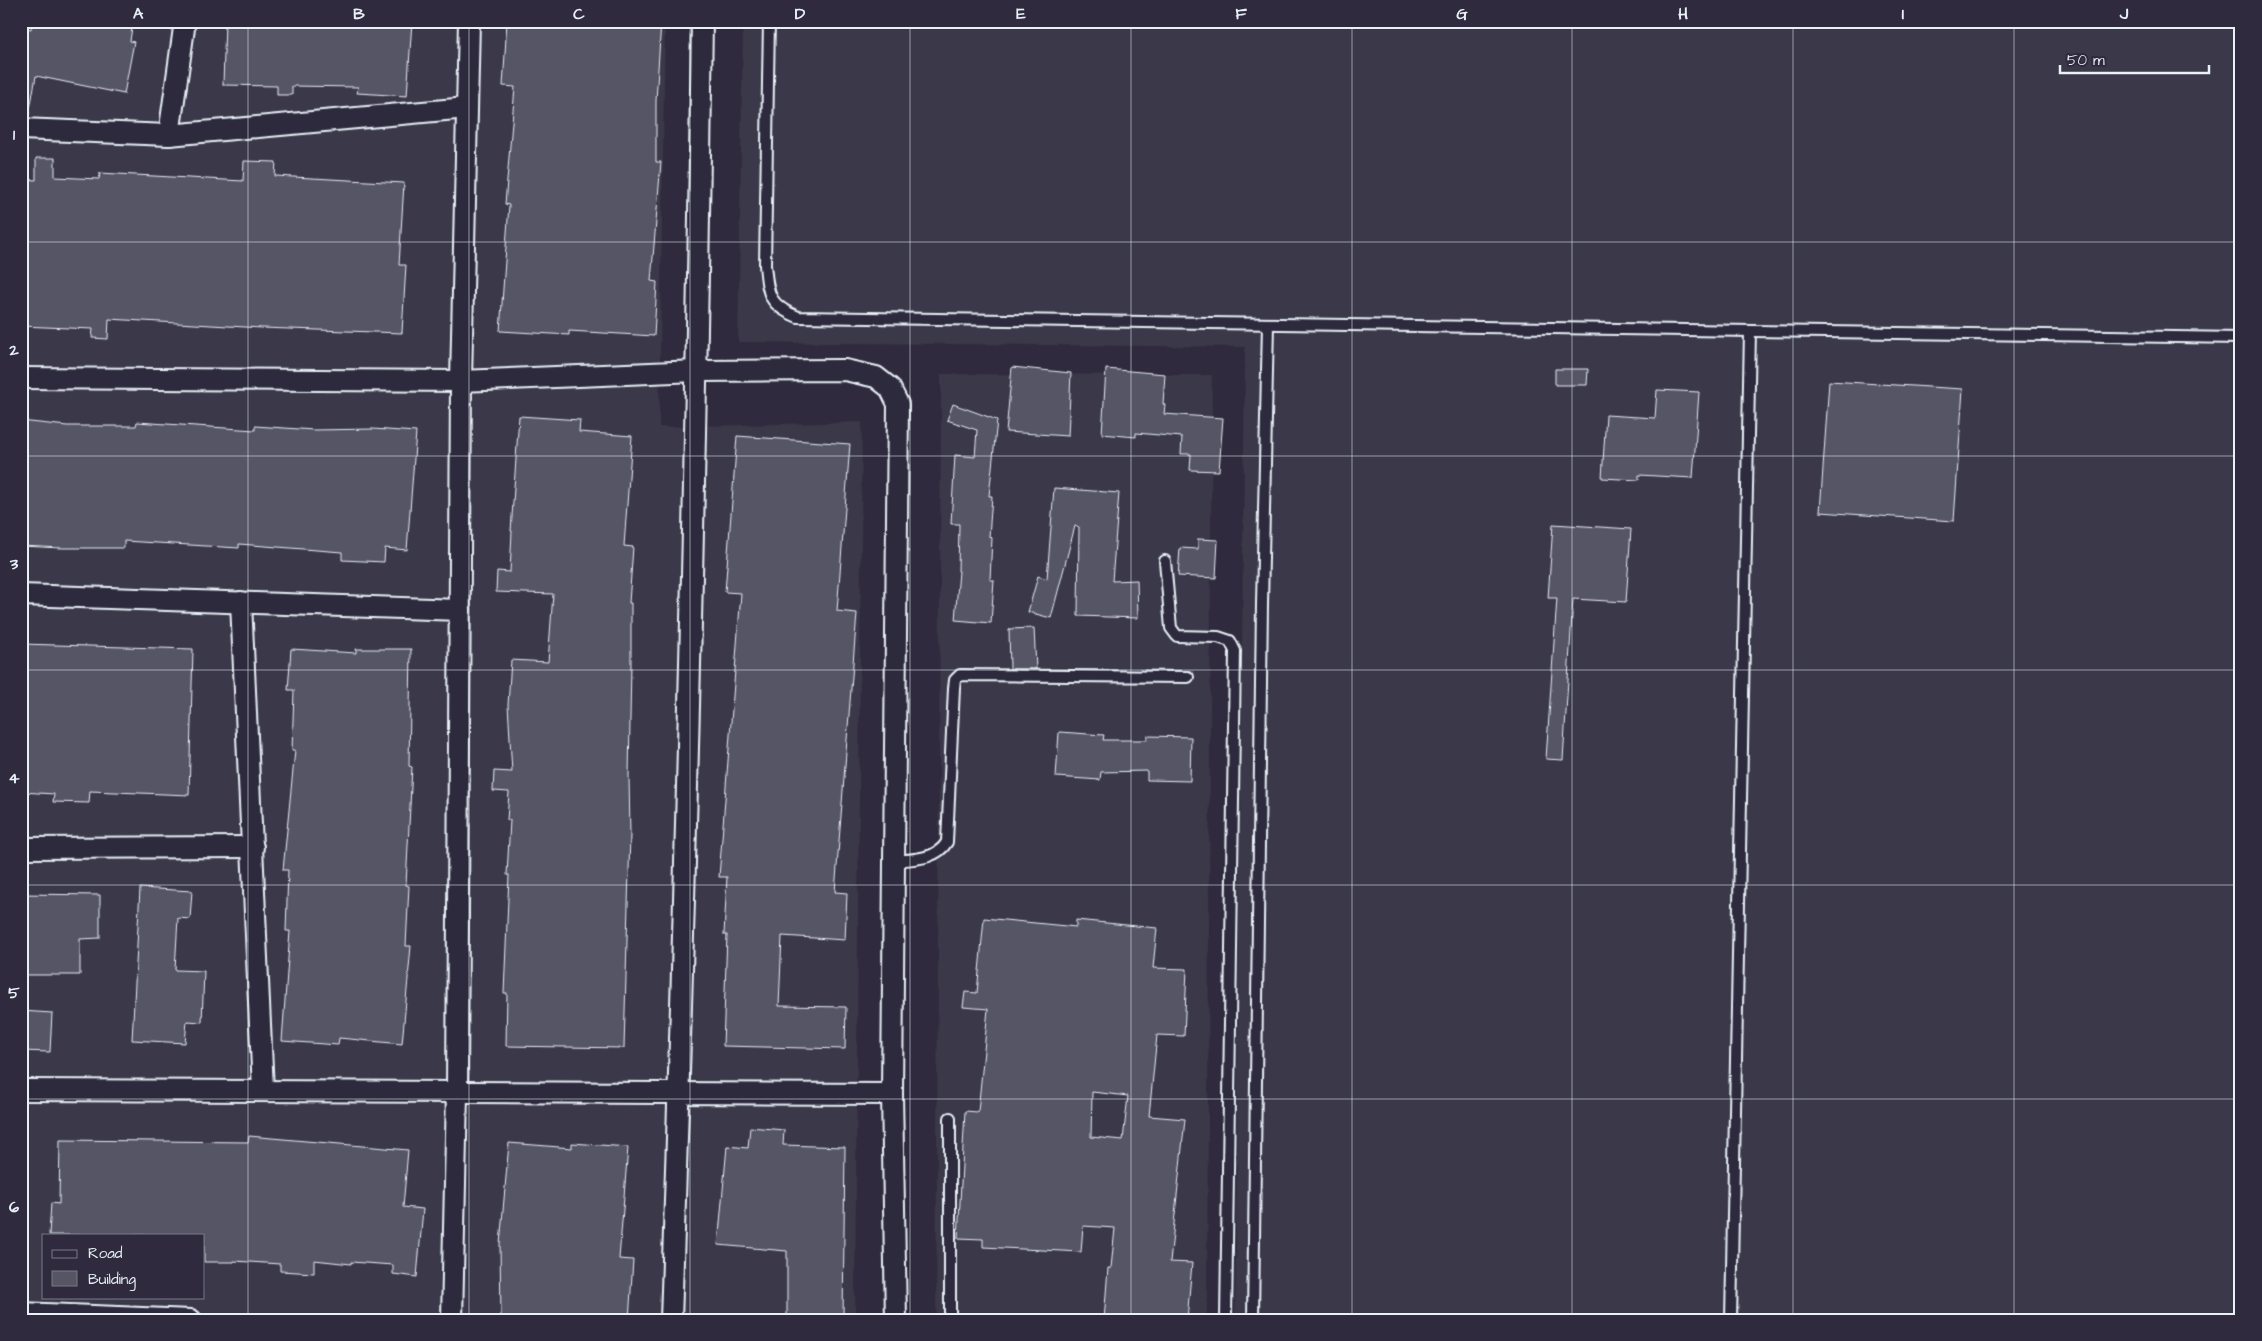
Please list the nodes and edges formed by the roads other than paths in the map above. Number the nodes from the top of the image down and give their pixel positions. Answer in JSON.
{"nodes":[{"id":1,"x":184,"y":21,"type":"edge"},
{"id":2,"x":469,"y":21,"type":"edge"},
{"id":3,"x":702,"y":21,"type":"edge"},
{"id":4,"x":769,"y":21,"type":"edge"},
{"id":5,"x":467,"y":108,"type":"junction"},
{"id":6,"x":21,"y":129,"type":"edge"},
{"id":7,"x":169,"y":135,"type":"junction"},
{"id":8,"x":1268,"y":324,"type":"junction"},
{"id":9,"x":1750,"y":331,"type":"junction"},
{"id":10,"x":2241,"y":338,"type":"edge"},
{"id":11,"x":697,"y":371,"type":"junction"},
{"id":12,"x":21,"y":378,"type":"edge"},
{"id":13,"x":462,"y":381,"type":"junction"},
{"id":14,"x":1166,"y":561,"type":"dead end"},
{"id":15,"x":21,"y":595,"type":"edge"},
{"id":16,"x":242,"y":602,"type":"junction"},
{"id":17,"x":460,"y":610,"type":"junction"},
{"id":18,"x":1188,"y":677,"type":"dead end"},
{"id":19,"x":21,"y":848,"type":"edge"},
{"id":20,"x":253,"y":848,"type":"junction"},
{"id":21,"x":894,"y":861,"type":"junction"},
{"id":22,"x":21,"y":1090,"type":"edge"},
{"id":23,"x":263,"y":1091,"type":"junction"},
{"id":24,"x":457,"y":1092,"type":"junction"},
{"id":25,"x":679,"y":1094,"type":"junction"},
{"id":26,"x":892,"y":1094,"type":"junction"},
{"id":27,"x":950,"y":1118,"type":"dead end"},
{"id":28,"x":21,"y":1313,"type":"edge"},
{"id":29,"x":192,"y":1320,"type":"edge"},
{"id":30,"x":452,"y":1320,"type":"edge"},
{"id":31,"x":671,"y":1320,"type":"edge"},
{"id":32,"x":896,"y":1320,"type":"edge"},
{"id":33,"x":950,"y":1320,"type":"edge"},
{"id":34,"x":1226,"y":1320,"type":"edge"},
{"id":35,"x":1253,"y":1320,"type":"edge"},
{"id":36,"x":1730,"y":1320,"type":"edge"}],
"edges":[{"from":1,"to":7,"type":"street"},
{"from":2,"to":5,"type":"street"},
{"from":3,"to":11,"type":"street"},
{"from":4,"to":8,"type":"lane"},
{"from":5,"to":7,"type":"street"},
{"from":5,"to":13,"type":"street"},
{"from":6,"to":7,"type":"street"},
{"from":8,"to":9,"type":"lane"},
{"from":8,"to":35,"type":"lane"},
{"from":9,"to":10,"type":"lane"},
{"from":9,"to":36,"type":"lane"},
{"from":11,"to":13,"type":"street"},
{"from":11,"to":21,"type":"street"},
{"from":11,"to":25,"type":"street"},
{"from":12,"to":13,"type":"street"},
{"from":13,"to":17,"type":"street"},
{"from":14,"to":34,"type":"lane"},
{"from":15,"to":16,"type":"street"},
{"from":16,"to":17,"type":"street"},
{"from":16,"to":20,"type":"street"},
{"from":17,"to":24,"type":"street"},
{"from":18,"to":21,"type":"lane"},
{"from":19,"to":20,"type":"street"},
{"from":20,"to":23,"type":"street"},
{"from":21,"to":26,"type":"street"},
{"from":22,"to":23,"type":"street"},
{"from":23,"to":24,"type":"street"},
{"from":24,"to":25,"type":"street"},
{"from":24,"to":30,"type":"street"},
{"from":25,"to":26,"type":"street"},
{"from":25,"to":31,"type":"street"},
{"from":26,"to":32,"type":"street"},
{"from":27,"to":33,"type":"lane"},
{"from":28,"to":29,"type":"street"}]}
